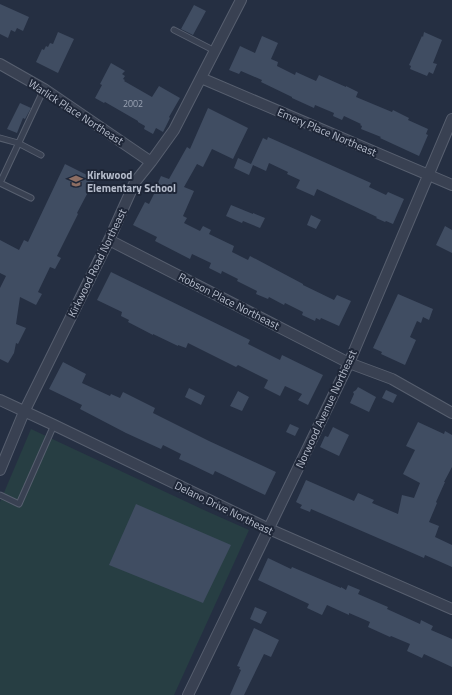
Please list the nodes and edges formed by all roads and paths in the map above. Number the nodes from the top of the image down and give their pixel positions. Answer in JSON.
{"nodes":[{"id":1,"x":242,"y":0,"type":"edge"},
{"id":2,"x":174,"y":30,"type":"dead end"},
{"id":3,"x":215,"y":51,"type":"junction"},
{"id":4,"x":0,"y":64,"type":"edge"},
{"id":5,"x":201,"y":78,"type":"junction"},
{"id":6,"x":44,"y":89,"type":"junction"},
{"id":7,"x":452,"y":119,"type":"edge"},
{"id":8,"x":0,"y":138,"type":"edge"},
{"id":9,"x":18,"y":143,"type":"junction"},
{"id":10,"x":41,"y":155,"type":"dead end"},
{"id":11,"x":151,"y":162,"type":"junction"},
{"id":12,"x":428,"y":176,"type":"junction"},
{"id":13,"x":452,"y":185,"type":"edge"},
{"id":14,"x":31,"y":198,"type":"dead end"},
{"id":15,"x":109,"y":240,"type":"junction"},
{"id":16,"x":349,"y":363,"type":"junction"},
{"id":17,"x":0,"y":400,"type":"edge"},
{"id":18,"x":24,"y":412,"type":"junction"},
{"id":19,"x":452,"y":413,"type":"edge"},
{"id":20,"x":54,"y":425,"type":"junction"},
{"id":21,"x":0,"y":470,"type":"edge"},
{"id":22,"x":0,"y":495,"type":"edge"},
{"id":23,"x":269,"y":529,"type":"junction"},
{"id":24,"x":452,"y":609,"type":"edge"},
{"id":25,"x":188,"y":695,"type":"edge"}],
"edges":[{"from":1,"to":3,"type":"street","name":"Kirkwood Road Northeast"},
{"from":2,"to":3,"type":"lane"},
{"from":3,"to":5,"type":"street","name":"Kirkwood Road Northeast"},
{"from":4,"to":6,"type":"street","name":"Warlick Place Northeast"},
{"from":5,"to":11,"type":"street","name":"Kirkwood Road Northeast"},
{"from":5,"to":12,"type":"street","name":"Emery Place Northeast"},
{"from":6,"to":9,"type":"lane"},
{"from":6,"to":11,"type":"street","name":"Warlick Place Northeast"},
{"from":7,"to":12,"type":"street","name":"Norwood Avenue Northeast"},
{"from":8,"to":9,"type":"lane"},
{"from":9,"to":10,"type":"lane"},
{"from":9,"to":14,"type":"lane"},
{"from":11,"to":15,"type":"street","name":"Kirkwood Road Northeast"},
{"from":12,"to":13,"type":"street","name":"Emery Place Northeast"},
{"from":12,"to":16,"type":"street","name":"Norwood Avenue Northeast"},
{"from":15,"to":16,"type":"street","name":"Robson Place Northeast"},
{"from":15,"to":18,"type":"street","name":"Kirkwood Road Northeast"},
{"from":16,"to":19,"type":"street","name":"Robson Place Northeast"},
{"from":16,"to":23,"type":"street","name":"Norwood Avenue Northeast"},
{"from":17,"to":18,"type":"street","name":"Delano Drive Northeast"},
{"from":18,"to":20,"type":"street","name":"Delano Drive Northeast"},
{"from":18,"to":21,"type":"street","name":"Kirkwood Road Northeast"},
{"from":20,"to":22,"type":"lane"},
{"from":20,"to":23,"type":"street","name":"Delano Drive Northeast"},
{"from":23,"to":24,"type":"street","name":"Delano Drive Northeast"},
{"from":23,"to":25,"type":"street","name":"Norwood Avenue Northeast"}]}
